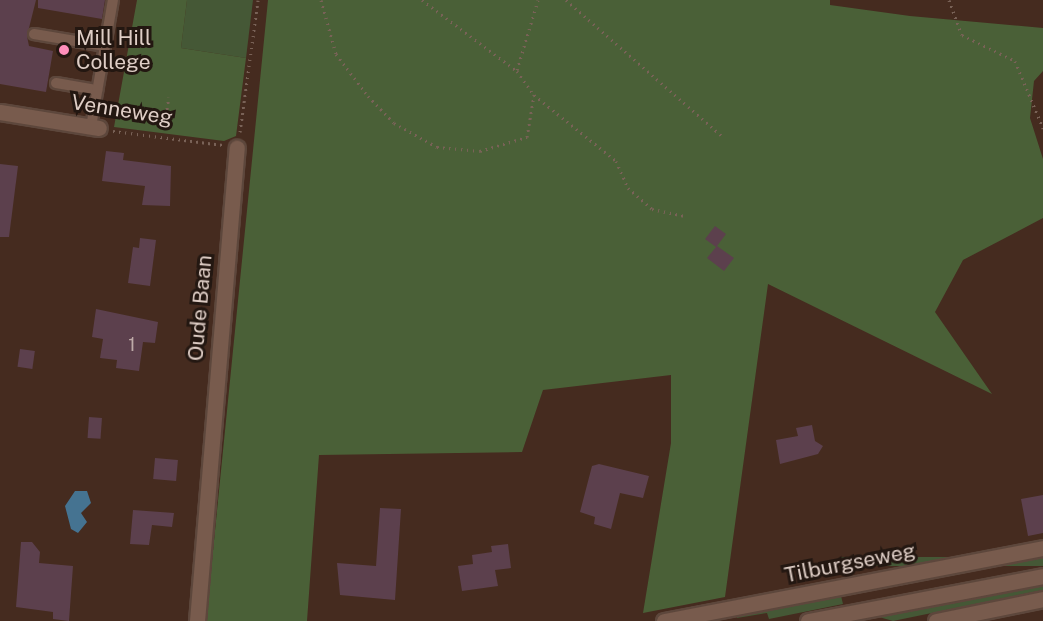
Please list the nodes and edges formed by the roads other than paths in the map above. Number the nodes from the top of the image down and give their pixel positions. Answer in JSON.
{"nodes":[{"id":1,"x":113,"y":0,"type":"edge"},
{"id":2,"x":34,"y":34,"type":"dead end"},
{"id":3,"x":105,"y":46,"type":"junction"},
{"id":4,"x":56,"y":83,"type":"dead end"},
{"id":5,"x":97,"y":90,"type":"junction"},
{"id":6,"x":0,"y":112,"type":"edge"},
{"id":7,"x":95,"y":127,"type":"joint"},
{"id":8,"x":237,"y":148,"type":"road end"},
{"id":9,"x":1043,"y":548,"type":"edge"},
{"id":10,"x":1043,"y":576,"type":"edge"},
{"id":11,"x":1043,"y":599,"type":"edge"},
{"id":12,"x":197,"y":621,"type":"edge"},
{"id":13,"x":664,"y":621,"type":"edge"},
{"id":14,"x":808,"y":621,"type":"edge"},
{"id":15,"x":936,"y":621,"type":"edge"}],
"edges":[{"from":1,"to":3,"type":"lane"},
{"from":2,"to":3,"type":"lane"},
{"from":3,"to":5,"type":"lane"},
{"from":4,"to":5,"type":"lane"},
{"from":5,"to":7,"type":"lane"},
{"from":6,"to":7,"type":"street","name":"Venneweg"},
{"from":8,"to":12,"type":"street","name":"Oude Baan"},
{"from":9,"to":13,"type":"street","name":"Tilburgseweg"},
{"from":10,"to":14,"type":"street"},
{"from":11,"to":15,"type":"street"}]}
